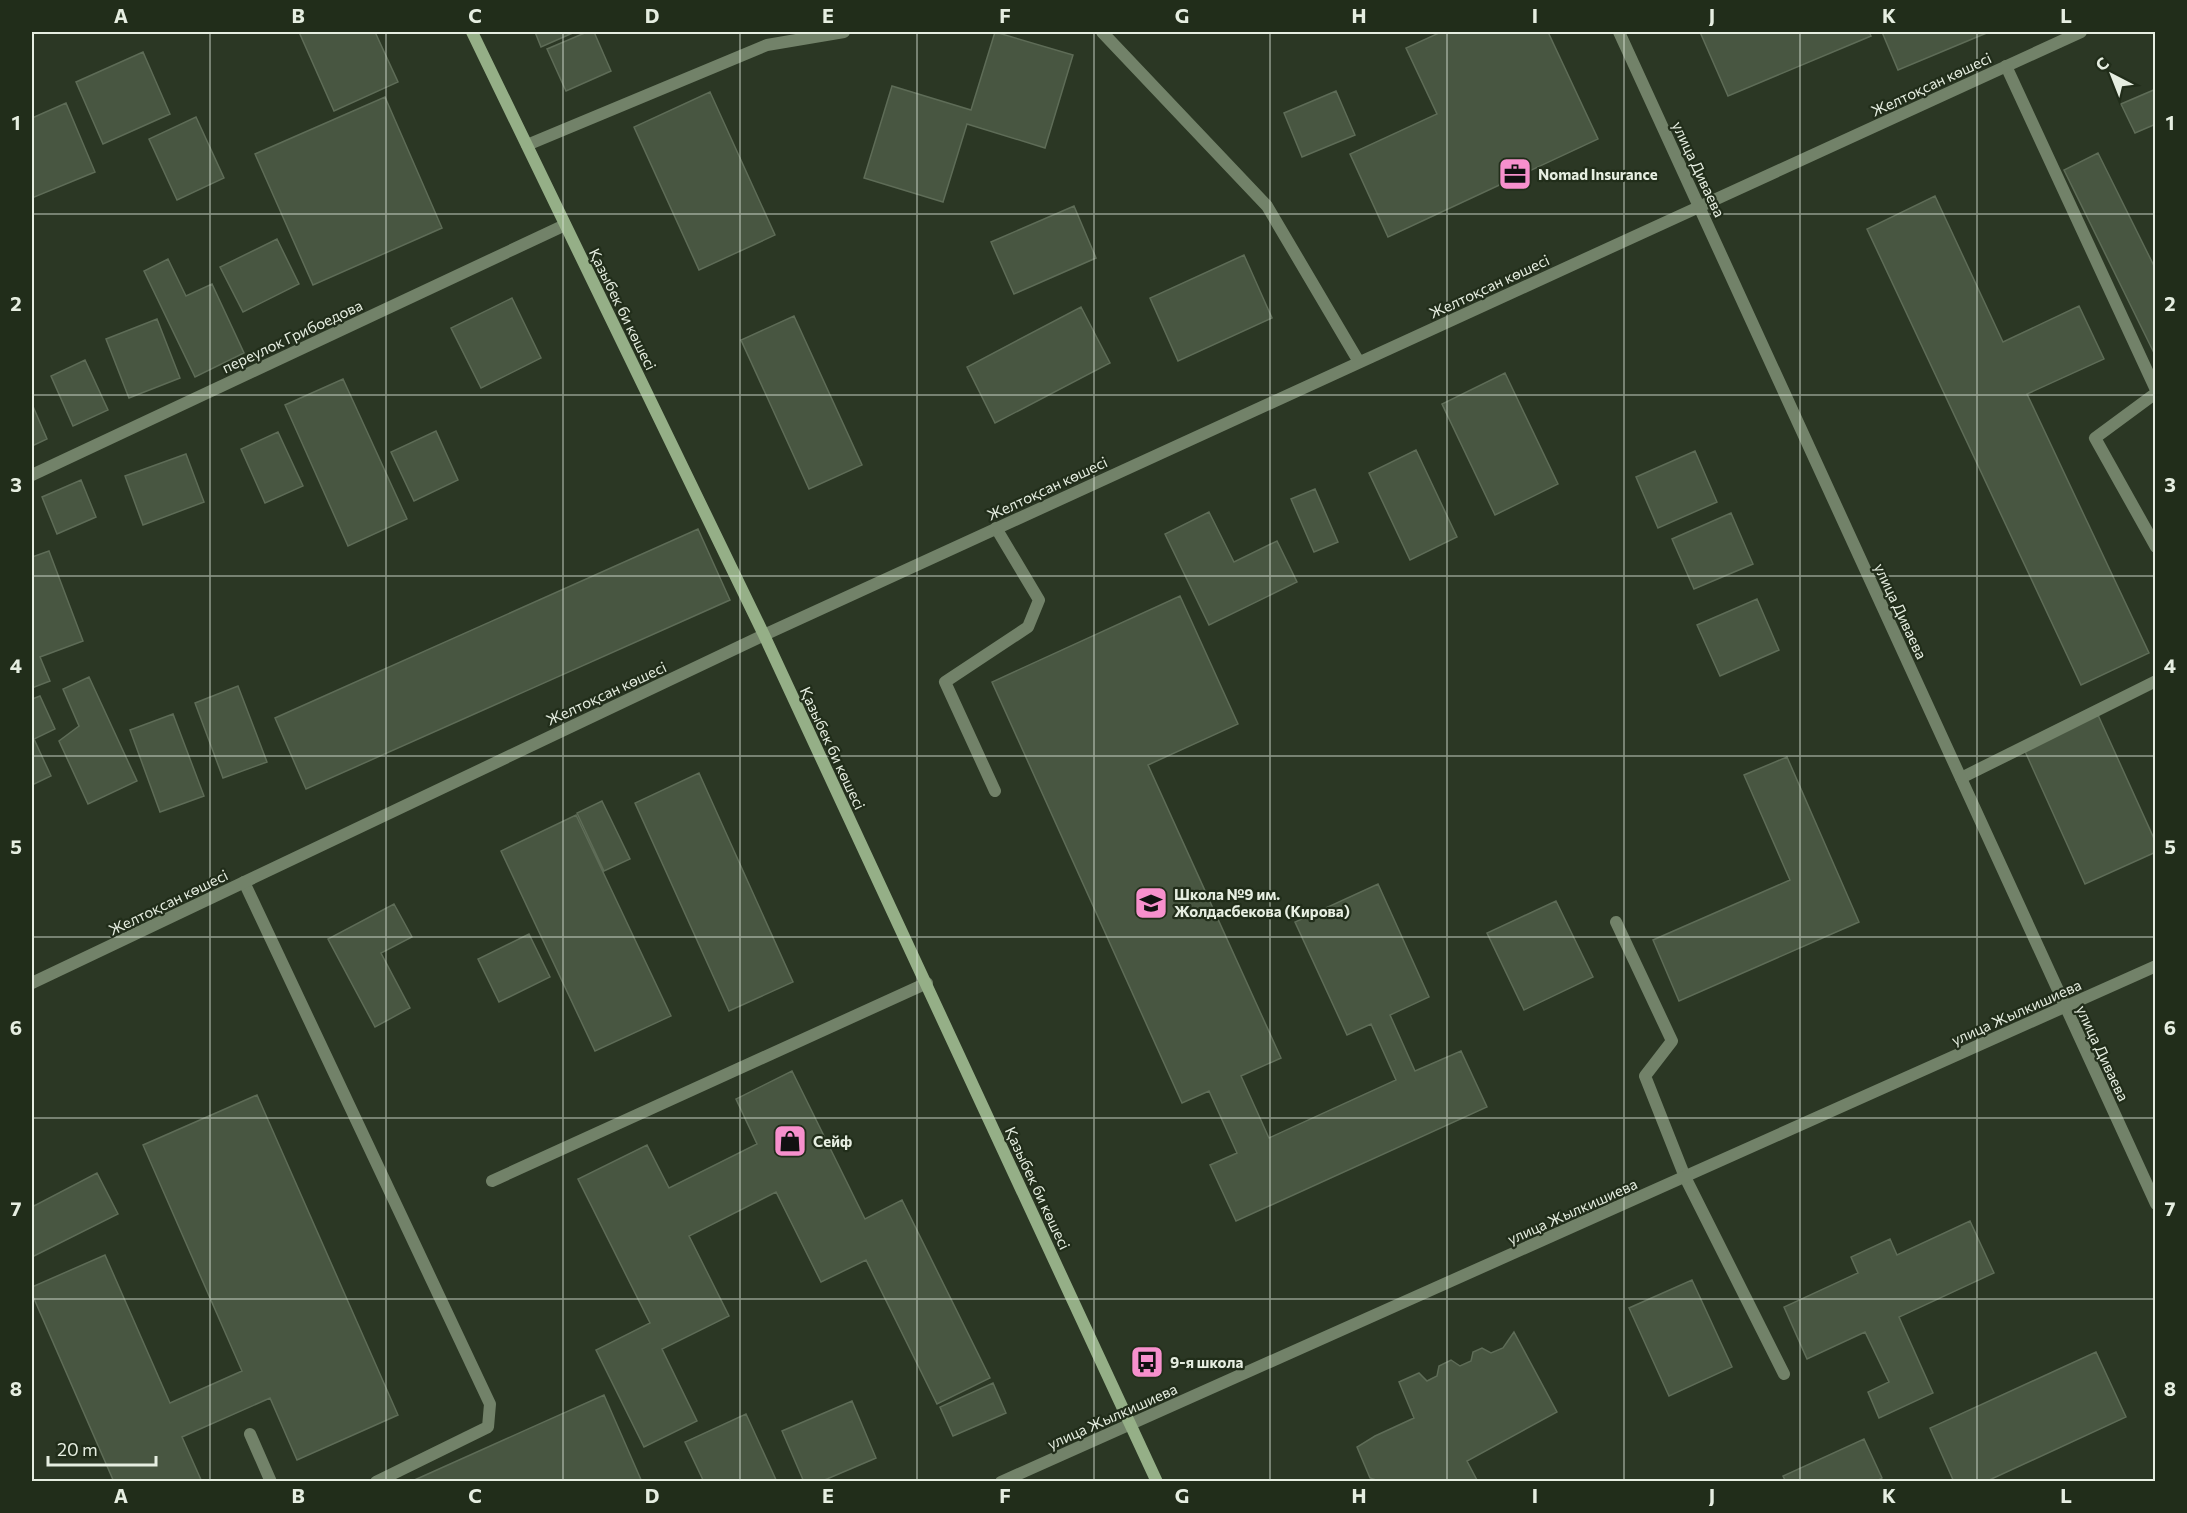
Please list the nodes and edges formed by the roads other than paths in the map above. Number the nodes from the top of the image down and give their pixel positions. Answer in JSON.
{"nodes":[{"id":1,"x":472,"y":32,"type":"edge"},
{"id":2,"x":844,"y":32,"type":"edge"},
{"id":3,"x":1102,"y":32,"type":"edge"},
{"id":4,"x":1619,"y":32,"type":"edge"},
{"id":5,"x":2081,"y":32,"type":"edge"},
{"id":6,"x":2006,"y":66,"type":"junction"},
{"id":7,"x":527,"y":145,"type":"junction"},
{"id":8,"x":1700,"y":206,"type":"junction"},
{"id":9,"x":565,"y":225,"type":"junction"},
{"id":10,"x":1359,"y":362,"type":"junction"},
{"id":11,"x":2156,"y":392,"type":"edge"},
{"id":12,"x":32,"y":475,"type":"edge"},
{"id":13,"x":996,"y":528,"type":"junction"},
{"id":14,"x":2156,"y":547,"type":"edge"},
{"id":15,"x":764,"y":635,"type":"junction"},
{"id":16,"x":2156,"y":681,"type":"edge"},
{"id":17,"x":1961,"y":778,"type":"junction"},
{"id":18,"x":995,"y":792,"type":"dead end"},
{"id":19,"x":244,"y":882,"type":"junction"},
{"id":20,"x":1616,"y":922,"type":"dead end"},
{"id":21,"x":2156,"y":966,"type":"edge"},
{"id":22,"x":32,"y":983,"type":"edge"},
{"id":23,"x":927,"y":983,"type":"junction"},
{"id":24,"x":2066,"y":1007,"type":"junction"},
{"id":25,"x":1685,"y":1177,"type":"junction"},
{"id":26,"x":492,"y":1181,"type":"dead end"},
{"id":27,"x":2156,"y":1204,"type":"edge"},
{"id":28,"x":1784,"y":1374,"type":"dead end"},
{"id":29,"x":1131,"y":1425,"type":"junction"},
{"id":30,"x":250,"y":1434,"type":"dead end"},
{"id":31,"x":271,"y":1482,"type":"edge"},
{"id":32,"x":376,"y":1482,"type":"edge"},
{"id":33,"x":1001,"y":1482,"type":"edge"},
{"id":34,"x":1157,"y":1482,"type":"edge"}],
"edges":[{"from":1,"to":7,"type":"main road","name":"Қазыбек би көшесі"},
{"from":2,"to":7,"type":"street"},
{"from":3,"to":10,"type":"street"},
{"from":4,"to":8,"type":"street","name":"улица Диваева"},
{"from":5,"to":6,"type":"street","name":"Желтоқсан көшесі"},
{"from":6,"to":8,"type":"street","name":"Желтоқсан көшесі"},
{"from":6,"to":11,"type":"street"},
{"from":7,"to":9,"type":"main road","name":"Қазыбек би көшесі"},
{"from":8,"to":10,"type":"street","name":"Желтоқсан көшесі"},
{"from":8,"to":17,"type":"street","name":"улица Диваева"},
{"from":9,"to":12,"type":"street","name":"переулок Грибоедова"},
{"from":9,"to":15,"type":"main road","name":"Қазыбек би көшесі"},
{"from":10,"to":13,"type":"street","name":"Желтоқсан көшесі"},
{"from":11,"to":14,"type":"street"},
{"from":13,"to":15,"type":"street","name":"Желтоқсан көшесі"},
{"from":13,"to":18,"type":"street"},
{"from":15,"to":19,"type":"street","name":"Желтоқсан көшесі"},
{"from":15,"to":23,"type":"main road","name":"Қазыбек би көшесі"},
{"from":16,"to":17,"type":"street"},
{"from":17,"to":24,"type":"street","name":"улица Диваева"},
{"from":19,"to":22,"type":"street","name":"Желтоқсан көшесі"},
{"from":19,"to":32,"type":"street"},
{"from":20,"to":25,"type":"street"},
{"from":21,"to":24,"type":"street","name":"улица Жылкишиева"},
{"from":23,"to":26,"type":"street"},
{"from":23,"to":29,"type":"main road","name":"Қазыбек би көшесі"},
{"from":24,"to":25,"type":"street","name":"улица Жылкишиева"},
{"from":24,"to":27,"type":"street","name":"улица Диваева"},
{"from":25,"to":28,"type":"street"},
{"from":25,"to":29,"type":"street","name":"улица Жылкишиева"},
{"from":29,"to":33,"type":"street","name":"улица Жылкишиева"},
{"from":29,"to":34,"type":"main road","name":"Қазыбек би көшесі"},
{"from":30,"to":31,"type":"street"}]}
